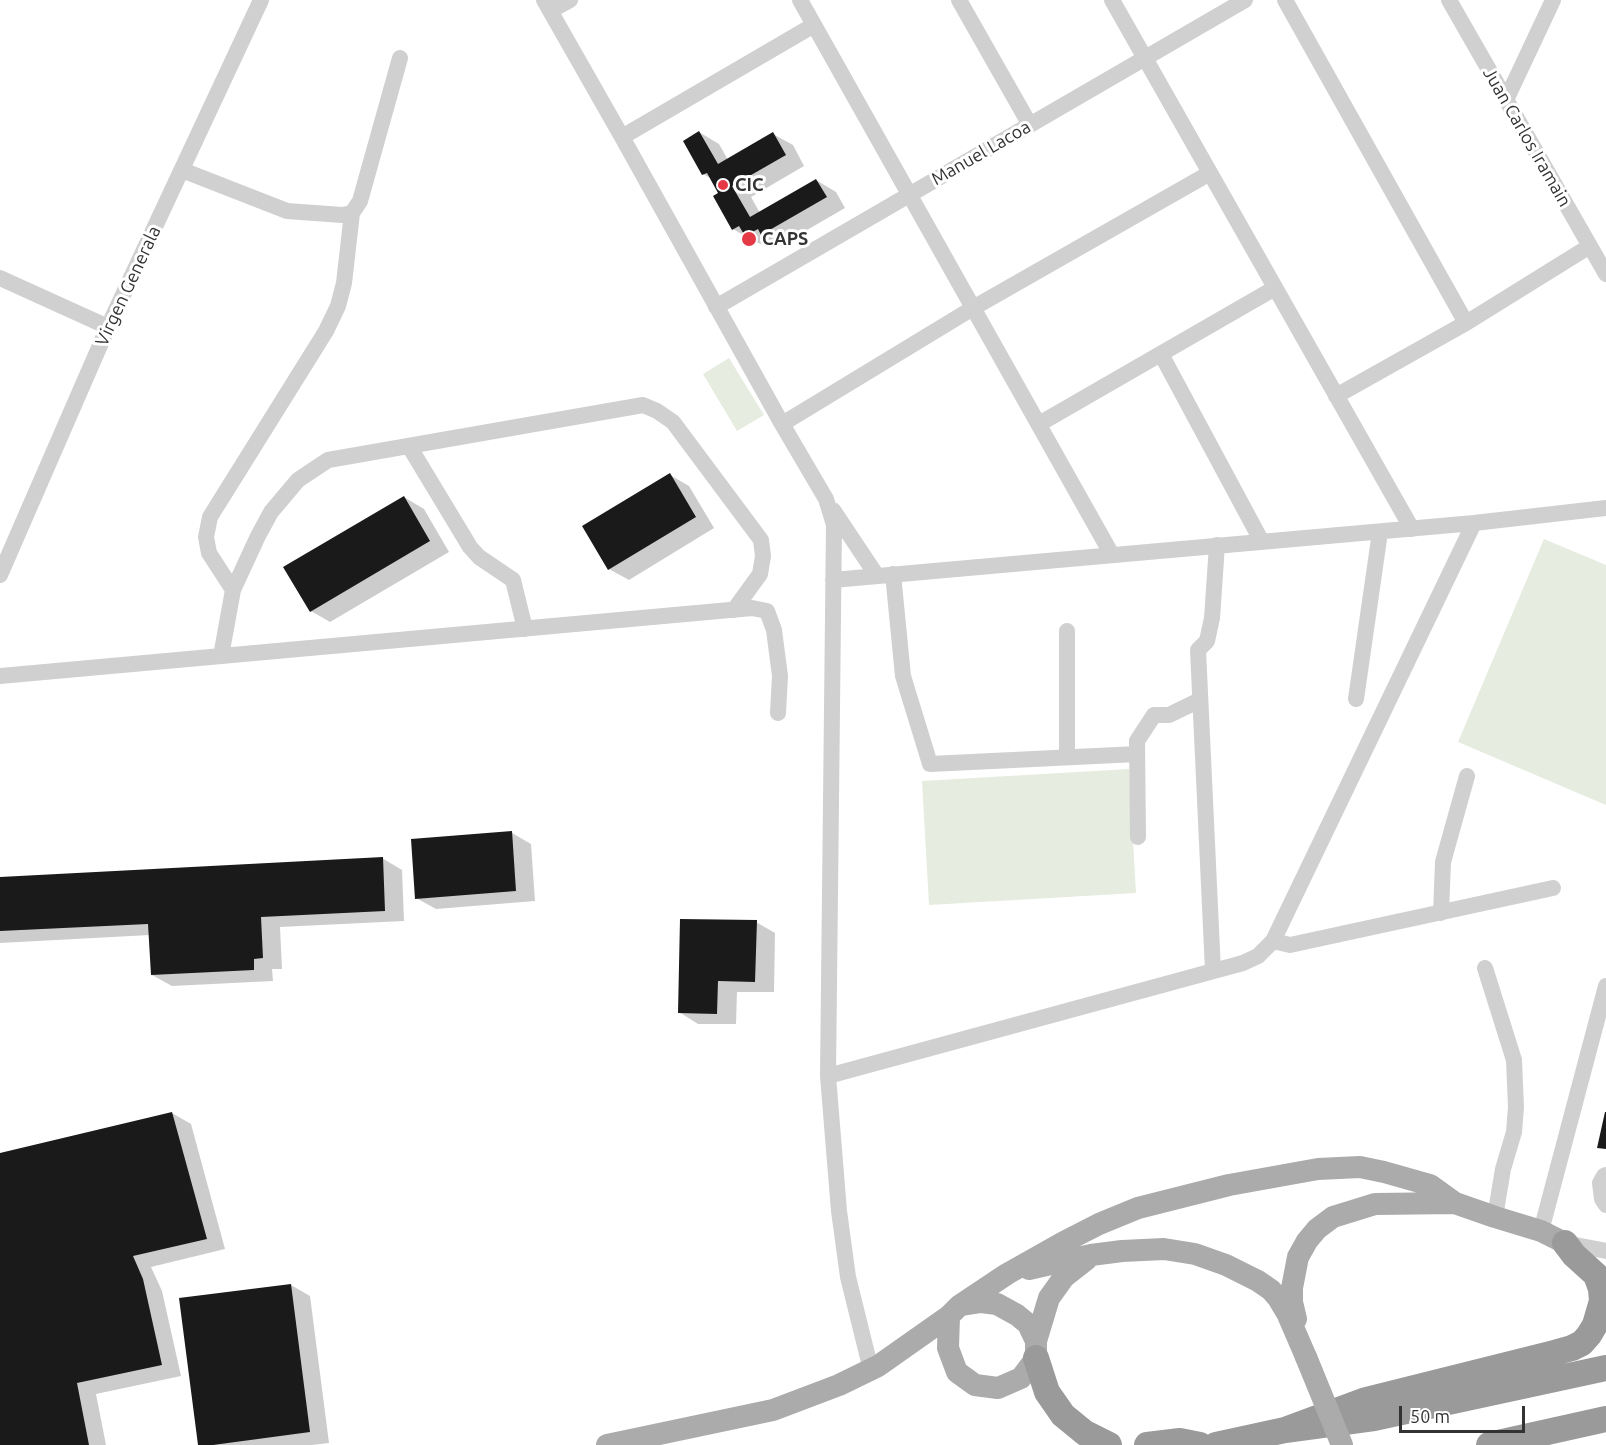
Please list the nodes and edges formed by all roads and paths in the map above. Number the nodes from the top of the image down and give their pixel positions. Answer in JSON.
{"nodes":[{"id":1,"x":261,"y":0,"type":"edge"},
{"id":2,"x":570,"y":0,"type":"edge"},
{"id":3,"x":800,"y":0,"type":"edge"},
{"id":4,"x":959,"y":0,"type":"edge"},
{"id":5,"x":1112,"y":0,"type":"edge"},
{"id":6,"x":1245,"y":0,"type":"edge"},
{"id":7,"x":1285,"y":0,"type":"edge"},
{"id":8,"x":1449,"y":0,"type":"edge"},
{"id":9,"x":1553,"y":0,"type":"edge"},
{"id":10,"x":547,"y":6,"type":"edge"},
{"id":11,"x":814,"y":25,"type":"junction"},
{"id":12,"x":400,"y":58,"type":"dead end"},
{"id":13,"x":1145,"y":58,"type":"junction"},
{"id":14,"x":1506,"y":100,"type":"junction"},
{"id":15,"x":1030,"y":125,"type":"junction"},
{"id":16,"x":622,"y":137,"type":"junction"},
{"id":17,"x":182,"y":170,"type":"junction"},
{"id":18,"x":1210,"y":172,"type":"junction"},
{"id":19,"x":910,"y":194,"type":"junction"},
{"id":20,"x":352,"y":213,"type":"junction"},
{"id":21,"x":1590,"y":246,"type":"junction"},
{"id":22,"x":1606,"y":273,"type":"edge"},
{"id":23,"x":0,"y":278,"type":"edge"},
{"id":24,"x":1275,"y":288,"type":"junction"},
{"id":25,"x":717,"y":307,"type":"junction"},
{"id":26,"x":973,"y":308,"type":"junction"},
{"id":27,"x":1466,"y":323,"type":"junction"},
{"id":28,"x":108,"y":327,"type":"junction"},
{"id":29,"x":1161,"y":354,"type":"junction"},
{"id":30,"x":1336,"y":396,"type":"junction"},
{"id":31,"x":782,"y":424,"type":"junction"},
{"id":32,"x":1039,"y":424,"type":"junction"},
{"id":33,"x":409,"y":446,"type":"junction"},
{"id":34,"x":826,"y":499,"type":"junction"},
{"id":35,"x":1606,"y":508,"type":"edge"},
{"id":36,"x":1474,"y":523,"type":"junction"},
{"id":37,"x":1412,"y":529,"type":"junction"},
{"id":38,"x":1380,"y":532,"type":"junction"},
{"id":39,"x":1262,"y":542,"type":"junction"},
{"id":40,"x":1217,"y":545,"type":"junction"},
{"id":41,"x":1112,"y":555,"type":"junction"},
{"id":42,"x":885,"y":575,"type":"junction"},
{"id":43,"x":0,"y":576,"type":"edge"},
{"id":44,"x":833,"y":580,"type":"junction"},
{"id":45,"x":233,"y":590,"type":"junction"},
{"id":46,"x":734,"y":610,"type":"junction"},
{"id":47,"x":525,"y":629,"type":"junction"},
{"id":48,"x":1067,"y":631,"type":"dead end"},
{"id":49,"x":221,"y":656,"type":"junction"},
{"id":50,"x":0,"y":676,"type":"edge"},
{"id":51,"x":1200,"y":699,"type":"junction"},
{"id":52,"x":1356,"y":699,"type":"dead end"},
{"id":53,"x":778,"y":713,"type":"dead end"},
{"id":54,"x":1137,"y":754,"type":"junction"},
{"id":55,"x":1067,"y":757,"type":"junction"},
{"id":56,"x":1467,"y":776,"type":"dead end"},
{"id":57,"x":1138,"y":837,"type":"dead end"},
{"id":58,"x":1553,"y":888,"type":"dead end"},
{"id":59,"x":1441,"y":912,"type":"junction"},
{"id":60,"x":1273,"y":941,"type":"junction"},
{"id":61,"x":1485,"y":968,"type":"dead end"},
{"id":62,"x":1213,"y":971,"type":"junction"},
{"id":63,"x":1606,"y":986,"type":"edge"},
{"id":64,"x":828,"y":1076,"type":"junction"},
{"id":65,"x":1606,"y":1175,"type":"edge"},
{"id":66,"x":1455,"y":1203,"type":"junction"},
{"id":67,"x":1606,"y":1205,"type":"edge"},
{"id":68,"x":1495,"y":1218,"type":"junction"},
{"id":69,"x":1541,"y":1231,"type":"junction"},
{"id":70,"x":1565,"y":1243,"type":"junction"},
{"id":71,"x":1606,"y":1251,"type":"edge"},
{"id":72,"x":1091,"y":1255,"type":"junction"},
{"id":73,"x":1007,"y":1274,"type":"junction"},
{"id":74,"x":954,"y":1311,"type":"junction"},
{"id":75,"x":1294,"y":1329,"type":"junction"},
{"id":76,"x":1036,"y":1349,"type":"junction"},
{"id":77,"x":1606,"y":1368,"type":"edge"},
{"id":78,"x":871,"y":1370,"type":"junction"},
{"id":79,"x":1606,"y":1419,"type":"edge"},
{"id":80,"x":1606,"y":1427,"type":"edge"},
{"id":81,"x":1563,"y":1428,"type":"junction"},
{"id":82,"x":1285,"y":1430,"type":"junction"},
{"id":83,"x":607,"y":1445,"type":"edge"},
{"id":84,"x":1109,"y":1445,"type":"edge"},
{"id":85,"x":1147,"y":1445,"type":"edge"},
{"id":86,"x":1200,"y":1445,"type":"edge"},
{"id":87,"x":1216,"y":1445,"type":"edge"},
{"id":88,"x":1342,"y":1445,"type":"edge"},
{"id":89,"x":1489,"y":1445,"type":"edge"}],
"edges":[{"from":1,"to":17,"type":"street","name":"Virgen Generala"},
{"from":2,"to":10,"type":"street"},
{"from":3,"to":11,"type":"street"},
{"from":4,"to":15,"type":"street"},
{"from":5,"to":13,"type":"street"},
{"from":6,"to":13,"type":"street","name":"Manuel Lacoa"},
{"from":7,"to":27,"type":"street"},
{"from":8,"to":14,"type":"street","name":"Juan Carlos Iramain"},
{"from":9,"to":14,"type":"street"},
{"from":10,"to":16,"type":"street"},
{"from":11,"to":16,"type":"street"},
{"from":11,"to":19,"type":"street"},
{"from":12,"to":20,"type":"street"},
{"from":13,"to":15,"type":"street","name":"Manuel Lacoa"},
{"from":13,"to":18,"type":"street"},
{"from":14,"to":21,"type":"street","name":"Juan Carlos Iramain"},
{"from":15,"to":19,"type":"street","name":"Manuel Lacoa"},
{"from":16,"to":25,"type":"street"},
{"from":17,"to":20,"type":"street"},
{"from":17,"to":28,"type":"street","name":"Virgen Generala"},
{"from":18,"to":24,"type":"street"},
{"from":18,"to":26,"type":"street"},
{"from":19,"to":25,"type":"street","name":"Manuel Lacoa"},
{"from":19,"to":26,"type":"street"},
{"from":20,"to":45,"type":"street"},
{"from":21,"to":22,"type":"street","name":"Juan Carlos Iramain"},
{"from":21,"to":27,"type":"street"},
{"from":23,"to":28,"type":"street"},
{"from":24,"to":29,"type":"street"},
{"from":24,"to":30,"type":"street"},
{"from":25,"to":31,"type":"street"},
{"from":26,"to":31,"type":"street"},
{"from":26,"to":32,"type":"street"},
{"from":27,"to":30,"type":"street"},
{"from":28,"to":43,"type":"street","name":"Virgen Generala"},
{"from":29,"to":32,"type":"street"},
{"from":29,"to":39,"type":"street"},
{"from":30,"to":37,"type":"street"},
{"from":31,"to":34,"type":"street"},
{"from":32,"to":41,"type":"street"},
{"from":33,"to":45,"type":"street"},
{"from":33,"to":46,"type":"street"},
{"from":33,"to":47,"type":"street"},
{"from":34,"to":42,"type":"street"},
{"from":34,"to":44,"type":"street"},
{"from":35,"to":36,"type":"street"},
{"from":36,"to":37,"type":"street"},
{"from":36,"to":60,"type":"street"},
{"from":37,"to":38,"type":"street"},
{"from":38,"to":39,"type":"street"},
{"from":38,"to":52,"type":"street"},
{"from":39,"to":40,"type":"street"},
{"from":40,"to":41,"type":"street"},
{"from":40,"to":51,"type":"street"},
{"from":41,"to":42,"type":"street"},
{"from":42,"to":44,"type":"street"},
{"from":42,"to":55,"type":"street"},
{"from":44,"to":64,"type":"street"},
{"from":45,"to":49,"type":"street"},
{"from":46,"to":47,"type":"street"},
{"from":46,"to":53,"type":"street"},
{"from":47,"to":49,"type":"street"},
{"from":48,"to":55,"type":"street"},
{"from":49,"to":50,"type":"street"},
{"from":51,"to":54,"type":"street"},
{"from":51,"to":62,"type":"street"},
{"from":54,"to":55,"type":"street"},
{"from":54,"to":57,"type":"street"},
{"from":56,"to":59,"type":"street"},
{"from":58,"to":59,"type":"street"},
{"from":59,"to":60,"type":"street"},
{"from":60,"to":62,"type":"street"},
{"from":61,"to":68,"type":"street"},
{"from":62,"to":64,"type":"street"},
{"from":63,"to":69,"type":"street"},
{"from":64,"to":78,"type":"street"},
{"from":65,"to":67,"type":"street"},
{"from":66,"to":68,"type":"main road"},
{"from":66,"to":73,"type":"main road"},
{"from":66,"to":75,"type":"main road"},
{"from":68,"to":69,"type":"main road"},
{"from":69,"to":70,"type":"main road"},
{"from":70,"to":71,"type":"street"},
{"from":70,"to":82,"type":"highway"},
{"from":72,"to":73,"type":"main road"},
{"from":72,"to":75,"type":"main road"},
{"from":72,"to":76,"type":"main road"},
{"from":73,"to":74,"type":"main road"},
{"from":74,"to":76,"type":"main road"},
{"from":74,"to":76,"type":"main road"},
{"from":74,"to":78,"type":"main road"},
{"from":75,"to":88,"type":"main road","bridge":true},
{"from":76,"to":84,"type":"highway"},
{"from":77,"to":82,"type":"highway"},
{"from":78,"to":83,"type":"main road"},
{"from":79,"to":81,"type":"highway"},
{"from":80,"to":81,"type":"highway"},
{"from":81,"to":89,"type":"highway"},
{"from":82,"to":87,"type":"highway"},
{"from":85,"to":86,"type":"highway"}]}
